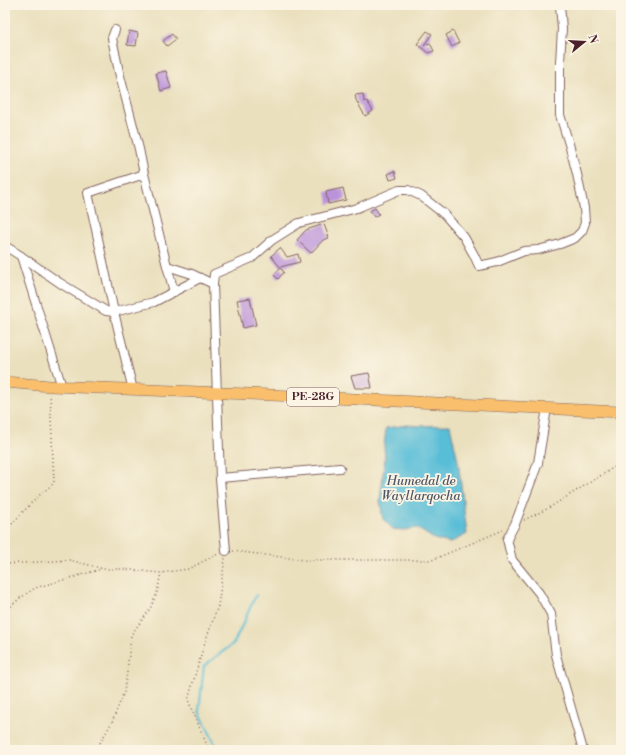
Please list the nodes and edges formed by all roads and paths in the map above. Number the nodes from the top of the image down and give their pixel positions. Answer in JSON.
{"nodes":[{"id":1,"x":560,"y":5,"type":"edge"},
{"id":2,"x":115,"y":30,"type":"dead end"},
{"id":3,"x":144,"y":174,"type":"junction"},
{"id":4,"x":5,"y":246,"type":"edge"},
{"id":5,"x":21,"y":256,"type":"junction"},
{"id":6,"x":167,"y":266,"type":"junction"},
{"id":7,"x":200,"y":278,"type":"junction"},
{"id":8,"x":213,"y":284,"type":"junction"},
{"id":9,"x":174,"y":292,"type":"junction"},
{"id":10,"x":114,"y":312,"type":"junction"},
{"id":11,"x":5,"y":382,"type":"edge"},
{"id":12,"x":50,"y":386,"type":"junction"},
{"id":13,"x":62,"y":386,"type":"junction"},
{"id":14,"x":133,"y":390,"type":"junction"},
{"id":15,"x":218,"y":393,"type":"junction"},
{"id":16,"x":548,"y":408,"type":"junction"},
{"id":17,"x":621,"y":412,"type":"edge"},
{"id":18,"x":621,"y":463,"type":"edge"},
{"id":19,"x":340,"y":468,"type":"dead end"},
{"id":20,"x":220,"y":478,"type":"junction"},
{"id":21,"x":515,"y":524,"type":"junction"},
{"id":22,"x":5,"y":528,"type":"edge"},
{"id":23,"x":226,"y":551,"type":"junction"},
{"id":24,"x":5,"y":564,"type":"edge"},
{"id":25,"x":104,"y":568,"type":"junction"},
{"id":26,"x":161,"y":573,"type":"junction"},
{"id":27,"x":5,"y":612,"type":"edge"},
{"id":28,"x":96,"y":750,"type":"edge"},
{"id":29,"x":209,"y":750,"type":"edge"},
{"id":30,"x":583,"y":750,"type":"edge"}],
"edges":[{"from":1,"to":8,"type":"street"},
{"from":2,"to":3,"type":"street"},
{"from":3,"to":6,"type":"street"},
{"from":3,"to":10,"type":"street"},
{"from":4,"to":5,"type":"street"},
{"from":5,"to":10,"type":"street"},
{"from":5,"to":13,"type":"street"},
{"from":6,"to":7,"type":"street"},
{"from":6,"to":9,"type":"street"},
{"from":7,"to":8,"type":"street"},
{"from":7,"to":9,"type":"street"},
{"from":8,"to":15,"type":"street"},
{"from":9,"to":10,"type":"street"},
{"from":10,"to":14,"type":"street"},
{"from":11,"to":12,"type":"highway","number":"PE-28G"},
{"from":12,"to":13,"type":"highway","number":"PE-28G"},
{"from":12,"to":22,"type":"path"},
{"from":13,"to":14,"type":"highway","number":"PE-28G"},
{"from":14,"to":15,"type":"highway","number":"PE-28G"},
{"from":15,"to":16,"type":"highway","number":"PE-28G"},
{"from":15,"to":20,"type":"street"},
{"from":16,"to":17,"type":"highway","number":"PE-28G"},
{"from":16,"to":21,"type":"street"},
{"from":18,"to":21,"type":"path"},
{"from":19,"to":20,"type":"street"},
{"from":20,"to":23,"type":"street"},
{"from":21,"to":23,"type":"path"},
{"from":21,"to":30,"type":"street"},
{"from":23,"to":26,"type":"path"},
{"from":23,"to":29,"type":"path"},
{"from":24,"to":25,"type":"path"},
{"from":25,"to":26,"type":"path"},
{"from":25,"to":27,"type":"path"},
{"from":26,"to":28,"type":"path"}]}
